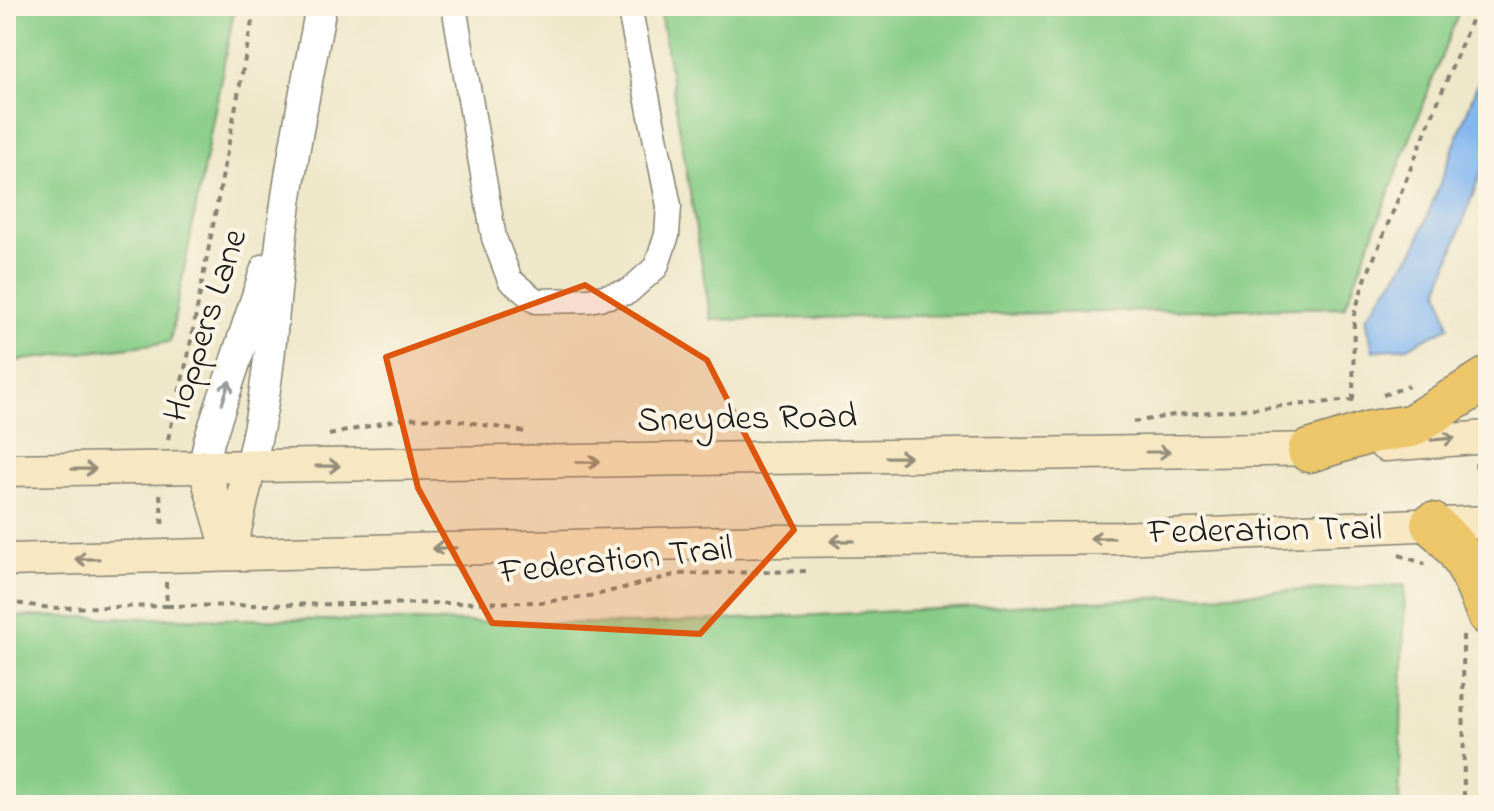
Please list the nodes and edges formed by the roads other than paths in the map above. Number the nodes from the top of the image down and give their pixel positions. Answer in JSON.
{"nodes":[{"id":1,"x":321,"y":6,"type":"edge"},
{"id":2,"x":454,"y":6,"type":"edge"},
{"id":3,"x":629,"y":6,"type":"edge"},
{"id":4,"x":285,"y":210,"type":"junction"},
{"id":5,"x":1488,"y":378,"type":"edge"},
{"id":6,"x":1482,"y":437,"type":"edge"},
{"id":7,"x":1309,"y":451,"type":"junction"},
{"id":8,"x":250,"y":465,"type":"junction"},
{"id":9,"x":204,"y":466,"type":"junction"},
{"id":10,"x":6,"y":470,"type":"edge"},
{"id":11,"x":1486,"y":522,"type":"edge"},
{"id":12,"x":1432,"y":524,"type":"junction"},
{"id":13,"x":229,"y":553,"type":"junction"},
{"id":14,"x":6,"y":560,"type":"edge"},
{"id":15,"x":1476,"y":621,"type":"edge"}],
"edges":[{"from":1,"to":4,"type":"street","name":"Hoppers Lane"},
{"from":2,"to":3,"type":"street"},
{"from":4,"to":8,"type":"street","name":"Hoppers Lane"},
{"from":9,"to":4,"type":"street","name":"Hoppers Lane","one_way":true},
{"from":5,"to":7,"type":"highway"},
{"from":7,"to":6,"type":"main road","name":"Sneydes Road","one_way":true},
{"from":8,"to":7,"type":"main road","name":"Sneydes Road","one_way":true},
{"from":8,"to":9,"type":"main road","name":"Sneydes Road"},
{"from":8,"to":13,"type":"main road"},
{"from":10,"to":9,"type":"main road","name":"Sneydes Road","one_way":true},
{"from":9,"to":13,"type":"main road"},
{"from":11,"to":12,"type":"main road"},
{"from":12,"to":13,"type":"main road","one_way":true},
{"from":12,"to":15,"type":"highway"},
{"from":13,"to":14,"type":"main road","one_way":true}]}
